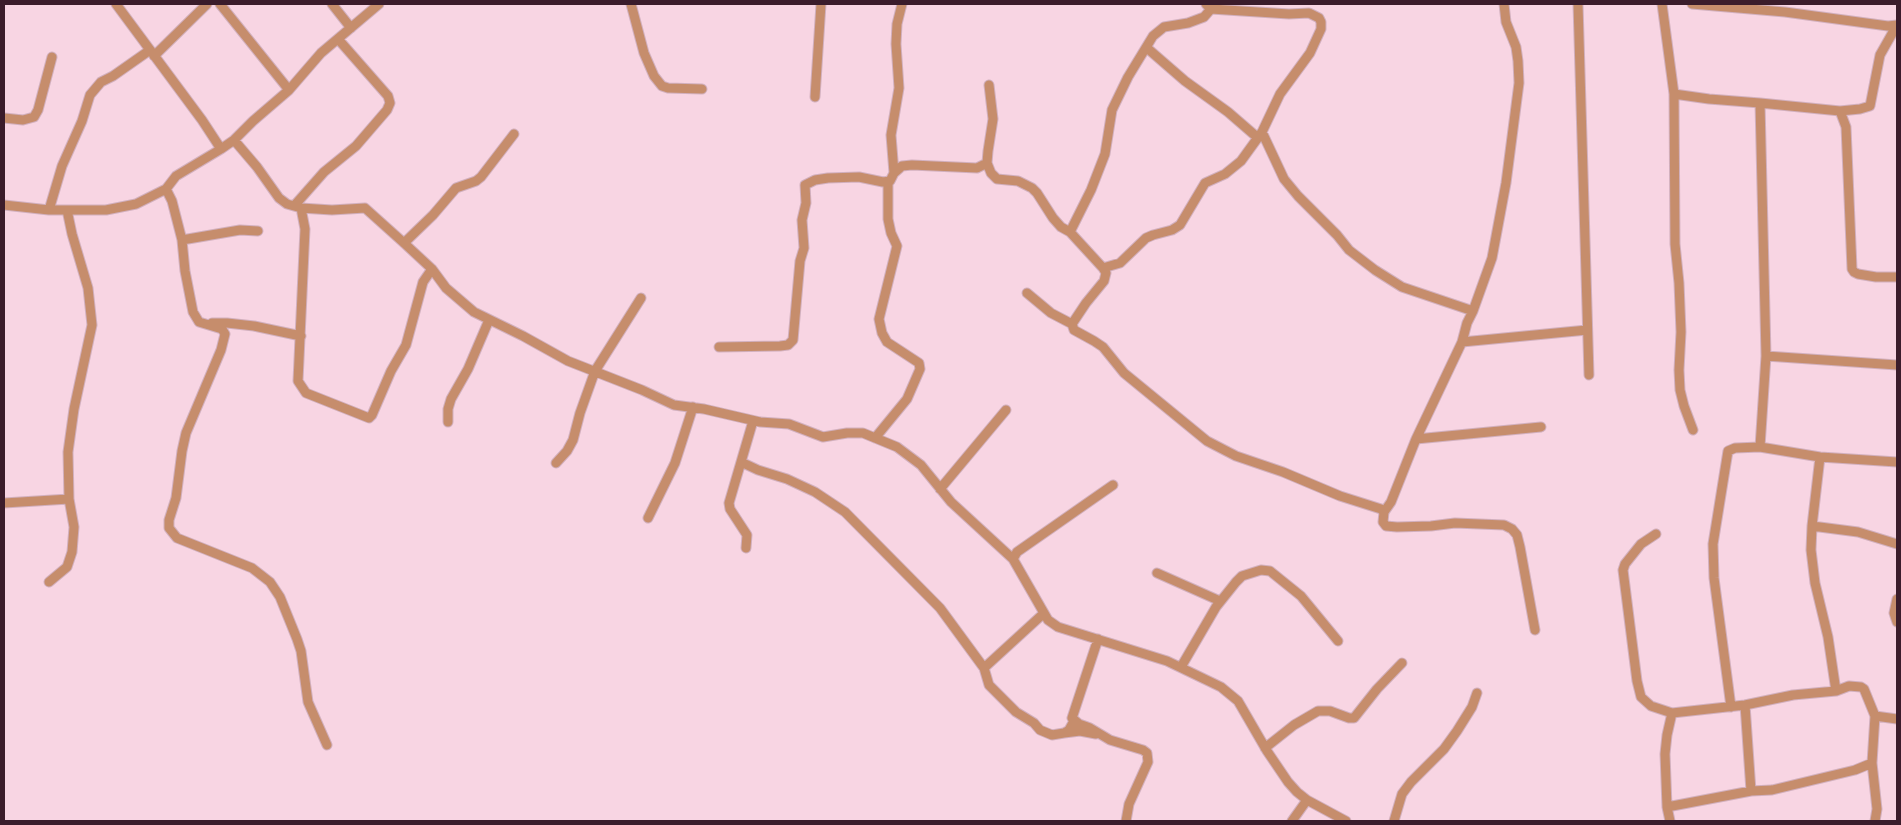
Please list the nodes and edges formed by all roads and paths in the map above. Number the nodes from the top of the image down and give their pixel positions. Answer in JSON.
{"nodes":[{"id":1,"x":116,"y":4,"type":"edge"},
{"id":2,"x":207,"y":4,"type":"edge"},
{"id":3,"x":220,"y":4,"type":"edge"},
{"id":4,"x":332,"y":4,"type":"edge"},
{"id":5,"x":378,"y":4,"type":"edge"},
{"id":6,"x":631,"y":4,"type":"edge"},
{"id":7,"x":821,"y":4,"type":"edge"},
{"id":8,"x":902,"y":4,"type":"edge"},
{"id":9,"x":1504,"y":4,"type":"edge"},
{"id":10,"x":1578,"y":4,"type":"edge"},
{"id":11,"x":1662,"y":4,"type":"edge"},
{"id":12,"x":1692,"y":4,"type":"edge"},
{"id":13,"x":1209,"y":6,"type":"edge"},
{"id":14,"x":1897,"y":25,"type":"edge"},
{"id":15,"x":351,"y":28,"type":"junction"},
{"id":16,"x":338,"y":38,"type":"junction"},
{"id":17,"x":1147,"y":48,"type":"junction"},
{"id":18,"x":152,"y":53,"type":"junction"},
{"id":19,"x":52,"y":58,"type":"dead end"},
{"id":20,"x":989,"y":85,"type":"dead end"},
{"id":21,"x":702,"y":89,"type":"dead end"},
{"id":22,"x":289,"y":90,"type":"junction"},
{"id":23,"x":1674,"y":94,"type":"junction"},
{"id":24,"x":815,"y":97,"type":"dead end"},
{"id":25,"x":1760,"y":102,"type":"junction"},
{"id":26,"x":1840,"y":111,"type":"junction"},
{"id":27,"x":4,"y":118,"type":"edge"},
{"id":28,"x":514,"y":134,"type":"dead end"},
{"id":29,"x":1260,"y":135,"type":"junction"},
{"id":30,"x":234,"y":140,"type":"junction"},
{"id":31,"x":221,"y":149,"type":"junction"},
{"id":32,"x":988,"y":163,"type":"junction"},
{"id":33,"x":894,"y":173,"type":"junction"},
{"id":34,"x":888,"y":182,"type":"junction"},
{"id":35,"x":166,"y":189,"type":"junction"},
{"id":36,"x":4,"y":205,"type":"edge"},
{"id":37,"x":297,"y":207,"type":"junction"},
{"id":38,"x":49,"y":210,"type":"junction"},
{"id":39,"x":67,"y":210,"type":"junction"},
{"id":40,"x":258,"y":231,"type":"dead end"},
{"id":41,"x":1070,"y":232,"type":"junction"},
{"id":42,"x":182,"y":240,"type":"junction"},
{"id":43,"x":404,"y":243,"type":"junction"},
{"id":44,"x":1103,"y":268,"type":"junction"},
{"id":45,"x":432,"y":269,"type":"junction"},
{"id":46,"x":1897,"y":277,"type":"edge"},
{"id":47,"x":1026,"y":293,"type":"dead end"},
{"id":48,"x":641,"y":298,"type":"dead end"},
{"id":49,"x":1473,"y":311,"type":"junction"},
{"id":50,"x":490,"y":320,"type":"junction"},
{"id":51,"x":206,"y":323,"type":"junction"},
{"id":52,"x":1072,"y":324,"type":"junction"},
{"id":53,"x":1587,"y":330,"type":"junction"},
{"id":54,"x":301,"y":336,"type":"junction"},
{"id":55,"x":1462,"y":342,"type":"junction"},
{"id":56,"x":719,"y":347,"type":"dead end"},
{"id":57,"x":1766,"y":356,"type":"junction"},
{"id":58,"x":1897,"y":365,"type":"edge"},
{"id":59,"x":595,"y":370,"type":"junction"},
{"id":60,"x":1589,"y":375,"type":"dead end"},
{"id":61,"x":693,"y":407,"type":"junction"},
{"id":62,"x":1006,"y":410,"type":"dead end"},
{"id":63,"x":753,"y":421,"type":"junction"},
{"id":64,"x":448,"y":422,"type":"dead end"},
{"id":65,"x":1541,"y":427,"type":"dead end"},
{"id":66,"x":1693,"y":430,"type":"dead end"},
{"id":67,"x":875,"y":438,"type":"junction"},
{"id":68,"x":1416,"y":439,"type":"junction"},
{"id":69,"x":1760,"y":447,"type":"junction"},
{"id":70,"x":1820,"y":457,"type":"junction"},
{"id":71,"x":741,"y":462,"type":"junction"},
{"id":72,"x":1897,"y":462,"type":"edge"},
{"id":73,"x":556,"y":463,"type":"dead end"},
{"id":74,"x":1113,"y":485,"type":"dead end"},
{"id":75,"x":940,"y":489,"type":"junction"},
{"id":76,"x":69,"y":499,"type":"junction"},
{"id":77,"x":4,"y":503,"type":"edge"},
{"id":78,"x":1384,"y":512,"type":"junction"},
{"id":79,"x":648,"y":518,"type":"dead end"},
{"id":80,"x":1812,"y":526,"type":"junction"},
{"id":81,"x":1656,"y":534,"type":"dead end"},
{"id":82,"x":1897,"y":544,"type":"edge"},
{"id":83,"x":746,"y":548,"type":"dead end"},
{"id":84,"x":1013,"y":559,"type":"junction"},
{"id":85,"x":1157,"y":573,"type":"dead end"},
{"id":86,"x":49,"y":582,"type":"dead end"},
{"id":87,"x":1897,"y":599,"type":"edge"},
{"id":88,"x":1220,"y":601,"type":"junction"},
{"id":89,"x":1043,"y":614,"type":"junction"},
{"id":90,"x":1897,"y":622,"type":"edge"},
{"id":91,"x":1535,"y":630,"type":"dead end"},
{"id":92,"x":1098,"y":638,"type":"junction"},
{"id":93,"x":1338,"y":640,"type":"dead end"},
{"id":94,"x":1402,"y":663,"type":"dead end"},
{"id":95,"x":984,"y":668,"type":"junction"},
{"id":96,"x":1181,"y":668,"type":"junction"},
{"id":97,"x":1836,"y":691,"type":"junction"},
{"id":98,"x":1477,"y":692,"type":"dead end"},
{"id":99,"x":1745,"y":705,"type":"junction"},
{"id":100,"x":1731,"y":707,"type":"junction"},
{"id":101,"x":1672,"y":713,"type":"junction"},
{"id":102,"x":1875,"y":716,"type":"junction"},
{"id":103,"x":1897,"y":719,"type":"edge"},
{"id":104,"x":1074,"y":721,"type":"junction"},
{"id":105,"x":1064,"y":733,"type":"junction"},
{"id":106,"x":1102,"y":734,"type":"junction"},
{"id":107,"x":326,"y":745,"type":"dead end"},
{"id":108,"x":1265,"y":748,"type":"junction"},
{"id":109,"x":1872,"y":763,"type":"junction"},
{"id":110,"x":1751,"y":791,"type":"junction"},
{"id":111,"x":1306,"y":800,"type":"junction"},
{"id":112,"x":1667,"y":807,"type":"junction"},
{"id":113,"x":1126,"y":821,"type":"edge"},
{"id":114,"x":1292,"y":821,"type":"edge"},
{"id":115,"x":1346,"y":821,"type":"edge"},
{"id":116,"x":1394,"y":821,"type":"edge"},
{"id":117,"x":1670,"y":821,"type":"edge"},
{"id":118,"x":1875,"y":821,"type":"edge"}],
"edges":[{"from":1,"to":18,"type":"street"},
{"from":2,"to":18,"type":"street"},
{"from":3,"to":22,"type":"street"},
{"from":4,"to":15,"type":"street"},
{"from":5,"to":15,"type":"street"},
{"from":6,"to":21,"type":"street"},
{"from":7,"to":24,"type":"street"},
{"from":8,"to":33,"type":"street"},
{"from":9,"to":49,"type":"street"},
{"from":10,"to":53,"type":"street"},
{"from":11,"to":23,"type":"street"},
{"from":12,"to":14,"type":"street"},
{"from":13,"to":17,"type":"street"},
{"from":13,"to":29,"type":"street"},
{"from":14,"to":26,"type":"street"},
{"from":15,"to":16,"type":"street"},
{"from":16,"to":22,"type":"street"},
{"from":16,"to":37,"type":"street"},
{"from":17,"to":29,"type":"street"},
{"from":17,"to":41,"type":"street"},
{"from":18,"to":31,"type":"street"},
{"from":18,"to":38,"type":"street"},
{"from":19,"to":27,"type":"street"},
{"from":20,"to":32,"type":"street"},
{"from":22,"to":30,"type":"street"},
{"from":23,"to":25,"type":"street"},
{"from":23,"to":66,"type":"street"},
{"from":25,"to":26,"type":"street"},
{"from":25,"to":57,"type":"street"},
{"from":26,"to":46,"type":"street"},
{"from":28,"to":43,"type":"street"},
{"from":29,"to":44,"type":"street"},
{"from":29,"to":49,"type":"street"},
{"from":30,"to":31,"type":"street"},
{"from":30,"to":37,"type":"street"},
{"from":31,"to":35,"type":"street"},
{"from":32,"to":33,"type":"street"},
{"from":32,"to":41,"type":"street"},
{"from":33,"to":34,"type":"street"},
{"from":34,"to":56,"type":"street"},
{"from":34,"to":67,"type":"street"},
{"from":35,"to":39,"type":"street"},
{"from":35,"to":42,"type":"street"},
{"from":36,"to":38,"type":"street"},
{"from":37,"to":43,"type":"street"},
{"from":37,"to":54,"type":"street"},
{"from":38,"to":39,"type":"street"},
{"from":39,"to":76,"type":"street"},
{"from":40,"to":42,"type":"street"},
{"from":41,"to":44,"type":"street"},
{"from":42,"to":51,"type":"street"},
{"from":43,"to":45,"type":"street"},
{"from":44,"to":52,"type":"street"},
{"from":45,"to":50,"type":"street"},
{"from":45,"to":54,"type":"street"},
{"from":47,"to":52,"type":"street"},
{"from":48,"to":59,"type":"street"},
{"from":49,"to":55,"type":"street"},
{"from":50,"to":59,"type":"street"},
{"from":50,"to":64,"type":"street"},
{"from":51,"to":54,"type":"street"},
{"from":51,"to":107,"type":"street"},
{"from":52,"to":78,"type":"street"},
{"from":53,"to":55,"type":"street"},
{"from":53,"to":60,"type":"street"},
{"from":55,"to":68,"type":"street"},
{"from":57,"to":58,"type":"street"},
{"from":57,"to":69,"type":"street"},
{"from":59,"to":61,"type":"street"},
{"from":59,"to":73,"type":"street"},
{"from":61,"to":63,"type":"street"},
{"from":61,"to":79,"type":"street"},
{"from":62,"to":75,"type":"street"},
{"from":63,"to":67,"type":"street"},
{"from":63,"to":71,"type":"street"},
{"from":65,"to":68,"type":"street"},
{"from":67,"to":75,"type":"street"},
{"from":68,"to":78,"type":"street"},
{"from":69,"to":70,"type":"street"},
{"from":69,"to":100,"type":"street"},
{"from":70,"to":72,"type":"street"},
{"from":70,"to":80,"type":"street"},
{"from":71,"to":83,"type":"street"},
{"from":71,"to":95,"type":"street"},
{"from":74,"to":84,"type":"street"},
{"from":75,"to":84,"type":"street"},
{"from":76,"to":77,"type":"street"},
{"from":76,"to":86,"type":"street"},
{"from":78,"to":91,"type":"street"},
{"from":80,"to":82,"type":"street"},
{"from":80,"to":97,"type":"street"},
{"from":81,"to":101,"type":"street"},
{"from":84,"to":89,"type":"street"},
{"from":85,"to":88,"type":"street"},
{"from":87,"to":90,"type":"street"},
{"from":88,"to":93,"type":"street"},
{"from":88,"to":96,"type":"street"},
{"from":89,"to":92,"type":"street"},
{"from":89,"to":95,"type":"street"},
{"from":92,"to":96,"type":"street"},
{"from":92,"to":104,"type":"street"},
{"from":94,"to":108,"type":"street"},
{"from":95,"to":105,"type":"street"},
{"from":96,"to":108,"type":"street"},
{"from":97,"to":99,"type":"street"},
{"from":97,"to":102,"type":"street"},
{"from":98,"to":116,"type":"street"},
{"from":99,"to":100,"type":"street"},
{"from":99,"to":110,"type":"street"},
{"from":100,"to":101,"type":"street"},
{"from":101,"to":112,"type":"street"},
{"from":102,"to":103,"type":"street"},
{"from":102,"to":109,"type":"street"},
{"from":104,"to":105,"type":"street"},
{"from":104,"to":106,"type":"street"},
{"from":105,"to":106,"type":"street"},
{"from":106,"to":113,"type":"street"},
{"from":108,"to":111,"type":"street"},
{"from":109,"to":110,"type":"street"},
{"from":109,"to":118,"type":"street"},
{"from":110,"to":112,"type":"street"},
{"from":111,"to":114,"type":"street"},
{"from":111,"to":115,"type":"street"},
{"from":112,"to":117,"type":"street"}]}
